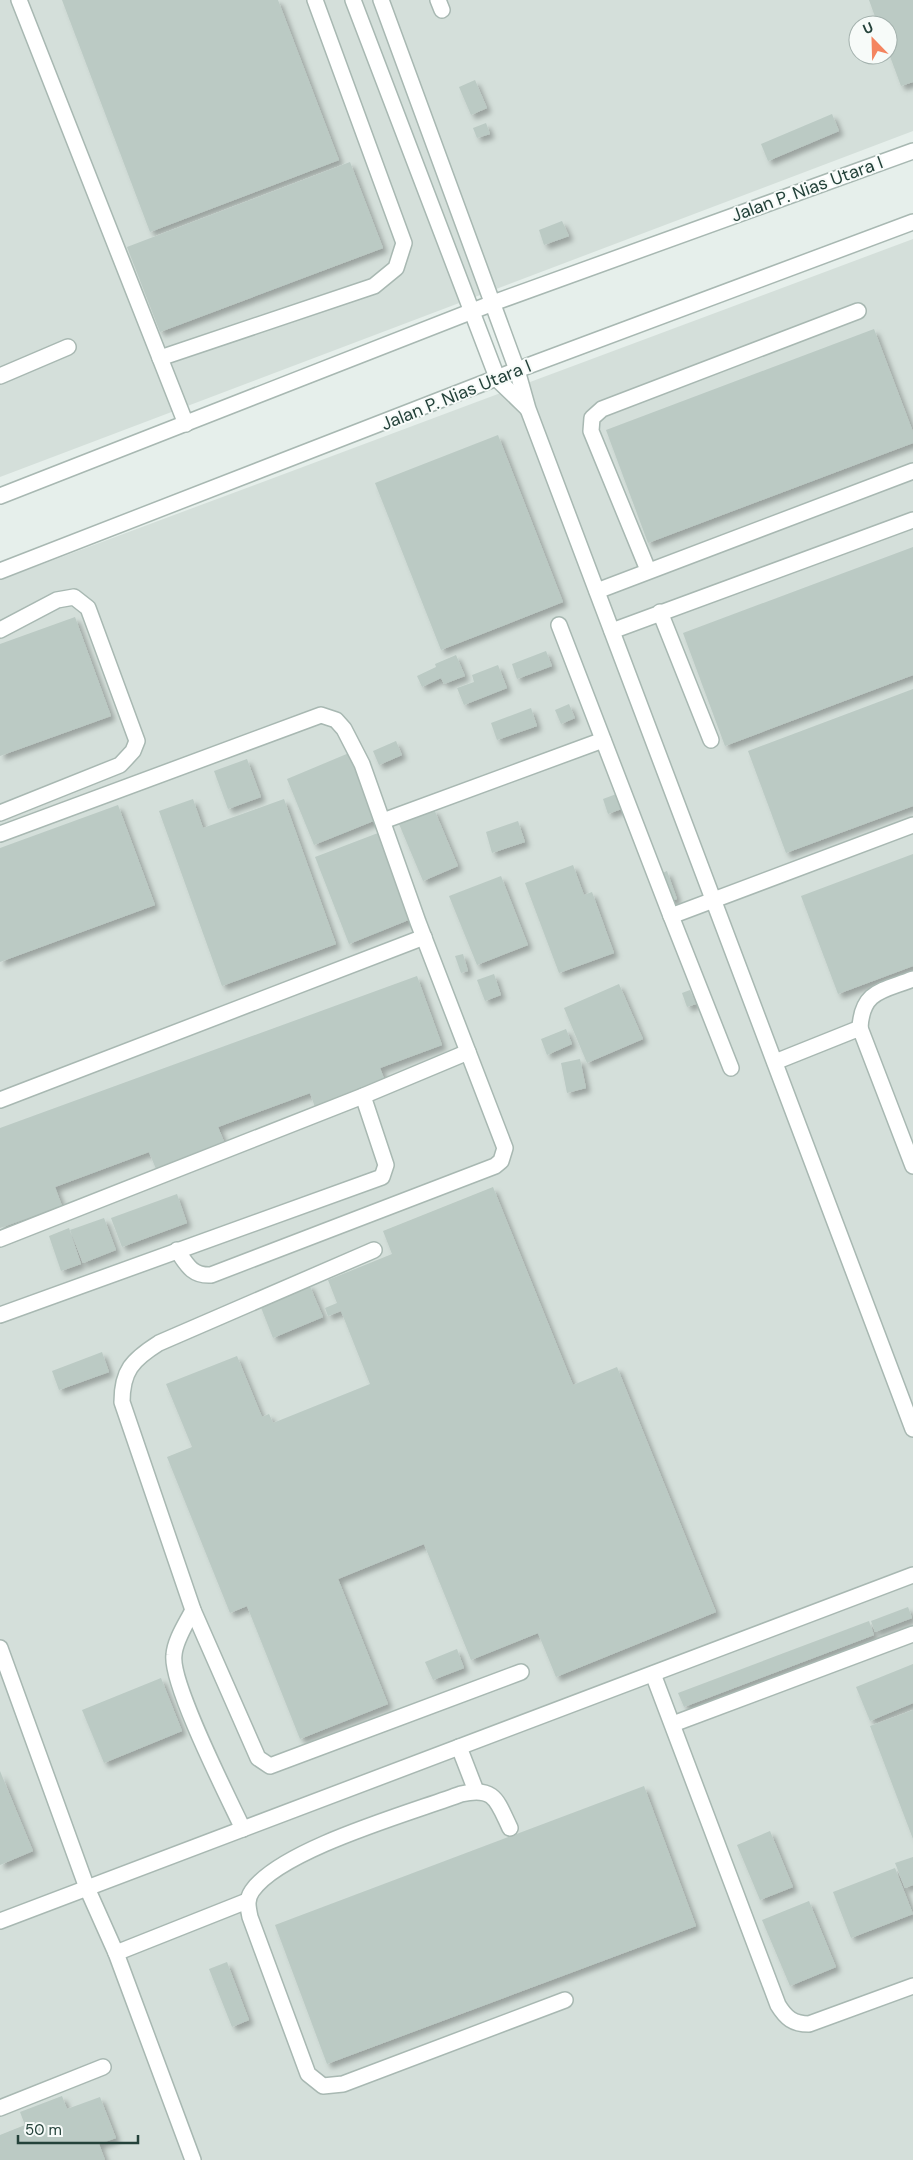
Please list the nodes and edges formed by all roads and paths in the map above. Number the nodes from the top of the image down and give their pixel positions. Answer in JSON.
{"nodes":[{"id":1,"x":19,"y":0,"type":"edge"},
{"id":2,"x":315,"y":0,"type":"edge"},
{"id":3,"x":354,"y":0,"type":"edge"},
{"id":4,"x":381,"y":0,"type":"edge"},
{"id":5,"x":913,"y":151,"type":"edge"},
{"id":6,"x":913,"y":222,"type":"edge"},
{"id":7,"x":493,"y":303,"type":"junction"},
{"id":8,"x":858,"y":311,"type":"dead end"},
{"id":9,"x":472,"y":312,"type":"junction"},
{"id":10,"x":68,"y":347,"type":"dead end"},
{"id":11,"x":160,"y":358,"type":"junction"},
{"id":12,"x":517,"y":370,"type":"junction"},
{"id":13,"x":0,"y":376,"type":"edge"},
{"id":14,"x":498,"y":380,"type":"junction"},
{"id":15,"x":528,"y":409,"type":"junction"},
{"id":16,"x":186,"y":424,"type":"junction"},
{"id":17,"x":913,"y":472,"type":"edge"},
{"id":18,"x":0,"y":496,"type":"edge"},
{"id":19,"x":913,"y":520,"type":"edge"},
{"id":20,"x":648,"y":570,"type":"junction"},
{"id":21,"x":0,"y":571,"type":"edge"},
{"id":22,"x":597,"y":591,"type":"junction"},
{"id":23,"x":660,"y":612,"type":"junction"},
{"id":24,"x":559,"y":625,"type":"dead end"},
{"id":25,"x":0,"y":630,"type":"edge"},
{"id":26,"x":612,"y":631,"type":"junction"},
{"id":27,"x":603,"y":740,"type":"junction"},
{"id":28,"x":711,"y":740,"type":"dead end"},
{"id":29,"x":0,"y":813,"type":"edge"},
{"id":30,"x":383,"y":821,"type":"junction"},
{"id":31,"x":913,"y":825,"type":"edge"},
{"id":32,"x":0,"y":834,"type":"edge"},
{"id":33,"x":714,"y":901,"type":"junction"},
{"id":34,"x":670,"y":916,"type":"junction"},
{"id":35,"x":424,"y":937,"type":"junction"},
{"id":36,"x":913,"y":979,"type":"edge"},
{"id":37,"x":860,"y":1028,"type":"junction"},
{"id":38,"x":468,"y":1052,"type":"junction"},
{"id":39,"x":775,"y":1062,"type":"junction"},
{"id":40,"x":730,"y":1068,"type":"dead end"},
{"id":41,"x":363,"y":1096,"type":"junction"},
{"id":42,"x":0,"y":1100,"type":"edge"},
{"id":43,"x":913,"y":1166,"type":"edge"},
{"id":44,"x":0,"y":1239,"type":"edge"},
{"id":45,"x":177,"y":1250,"type":"junction"},
{"id":46,"x":374,"y":1250,"type":"dead end"},
{"id":47,"x":0,"y":1315,"type":"edge"},
{"id":48,"x":913,"y":1428,"type":"edge"},
{"id":49,"x":913,"y":1575,"type":"edge"},
{"id":50,"x":193,"y":1610,"type":"junction"},
{"id":51,"x":913,"y":1634,"type":"edge"},
{"id":52,"x":0,"y":1649,"type":"edge"},
{"id":53,"x":521,"y":1672,"type":"dead end"},
{"id":54,"x":653,"y":1674,"type":"junction"},
{"id":55,"x":673,"y":1724,"type":"junction"},
{"id":56,"x":459,"y":1748,"type":"junction"},
{"id":57,"x":476,"y":1791,"type":"junction"},
{"id":58,"x":510,"y":1828,"type":"dead end"},
{"id":59,"x":243,"y":1829,"type":"junction"},
{"id":60,"x":87,"y":1888,"type":"junction"},
{"id":61,"x":247,"y":1901,"type":"junction"},
{"id":62,"x":0,"y":1921,"type":"edge"},
{"id":63,"x":116,"y":1954,"type":"junction"},
{"id":64,"x":913,"y":1986,"type":"edge"},
{"id":65,"x":565,"y":2000,"type":"dead end"},
{"id":66,"x":103,"y":2067,"type":"dead end"},
{"id":67,"x":0,"y":2108,"type":"edge"},
{"id":68,"x":193,"y":2160,"type":"edge"}],
"edges":[{"from":1,"to":11,"type":"street"},
{"from":2,"to":11,"type":"street"},
{"from":3,"to":9,"type":"street"},
{"from":4,"to":7,"type":"street"},
{"from":5,"to":7,"type":"street","name":"Jalan P. Nias Utara I"},
{"from":6,"to":12,"type":"street","name":"Jalan P. Nias Utara I"},
{"from":7,"to":9,"type":"street","name":"Jalan P. Nias Utara I"},
{"from":7,"to":12,"type":"street"},
{"from":8,"to":20,"type":"street"},
{"from":9,"to":14,"type":"street"},
{"from":9,"to":16,"type":"street","name":"Jalan P. Nias Utara I"},
{"from":10,"to":13,"type":"street"},
{"from":11,"to":16,"type":"street"},
{"from":12,"to":14,"type":"street","name":"Jalan P. Nias Utara I"},
{"from":12,"to":15,"type":"street"},
{"from":14,"to":15,"type":"street"},
{"from":14,"to":21,"type":"street","name":"Jalan P. Nias Utara I"},
{"from":15,"to":22,"type":"street"},
{"from":16,"to":18,"type":"street","name":"Jalan P. Nias Utara I"},
{"from":17,"to":20,"type":"street"},
{"from":19,"to":23,"type":"street"},
{"from":20,"to":22,"type":"street"},
{"from":22,"to":26,"type":"street"},
{"from":23,"to":26,"type":"street"},
{"from":23,"to":28,"type":"street"},
{"from":24,"to":27,"type":"street"},
{"from":25,"to":29,"type":"street"},
{"from":26,"to":33,"type":"street"},
{"from":27,"to":30,"type":"street"},
{"from":27,"to":34,"type":"street"},
{"from":30,"to":32,"type":"street"},
{"from":30,"to":35,"type":"street"},
{"from":31,"to":33,"type":"street"},
{"from":33,"to":34,"type":"street"},
{"from":33,"to":39,"type":"street"},
{"from":34,"to":40,"type":"street"},
{"from":35,"to":38,"type":"street"},
{"from":35,"to":42,"type":"street"},
{"from":36,"to":37,"type":"street"},
{"from":37,"to":39,"type":"street"},
{"from":37,"to":43,"type":"street"},
{"from":38,"to":41,"type":"street"},
{"from":38,"to":45,"type":"street"},
{"from":39,"to":48,"type":"street"},
{"from":41,"to":44,"type":"street"},
{"from":41,"to":45,"type":"street"},
{"from":45,"to":47,"type":"street"},
{"from":46,"to":50,"type":"street"},
{"from":49,"to":54,"type":"street"},
{"from":50,"to":53,"type":"street"},
{"from":50,"to":59,"type":"street"},
{"from":51,"to":55,"type":"street"},
{"from":52,"to":60,"type":"street"},
{"from":54,"to":55,"type":"street"},
{"from":54,"to":56,"type":"street"},
{"from":55,"to":64,"type":"street"},
{"from":56,"to":57,"type":"street"},
{"from":56,"to":59,"type":"street"},
{"from":57,"to":58,"type":"street"},
{"from":57,"to":61,"type":"street"},
{"from":59,"to":60,"type":"street"},
{"from":60,"to":62,"type":"street"},
{"from":60,"to":63,"type":"street"},
{"from":61,"to":63,"type":"street"},
{"from":61,"to":65,"type":"street"},
{"from":63,"to":68,"type":"street"},
{"from":66,"to":67,"type":"street"}]}
